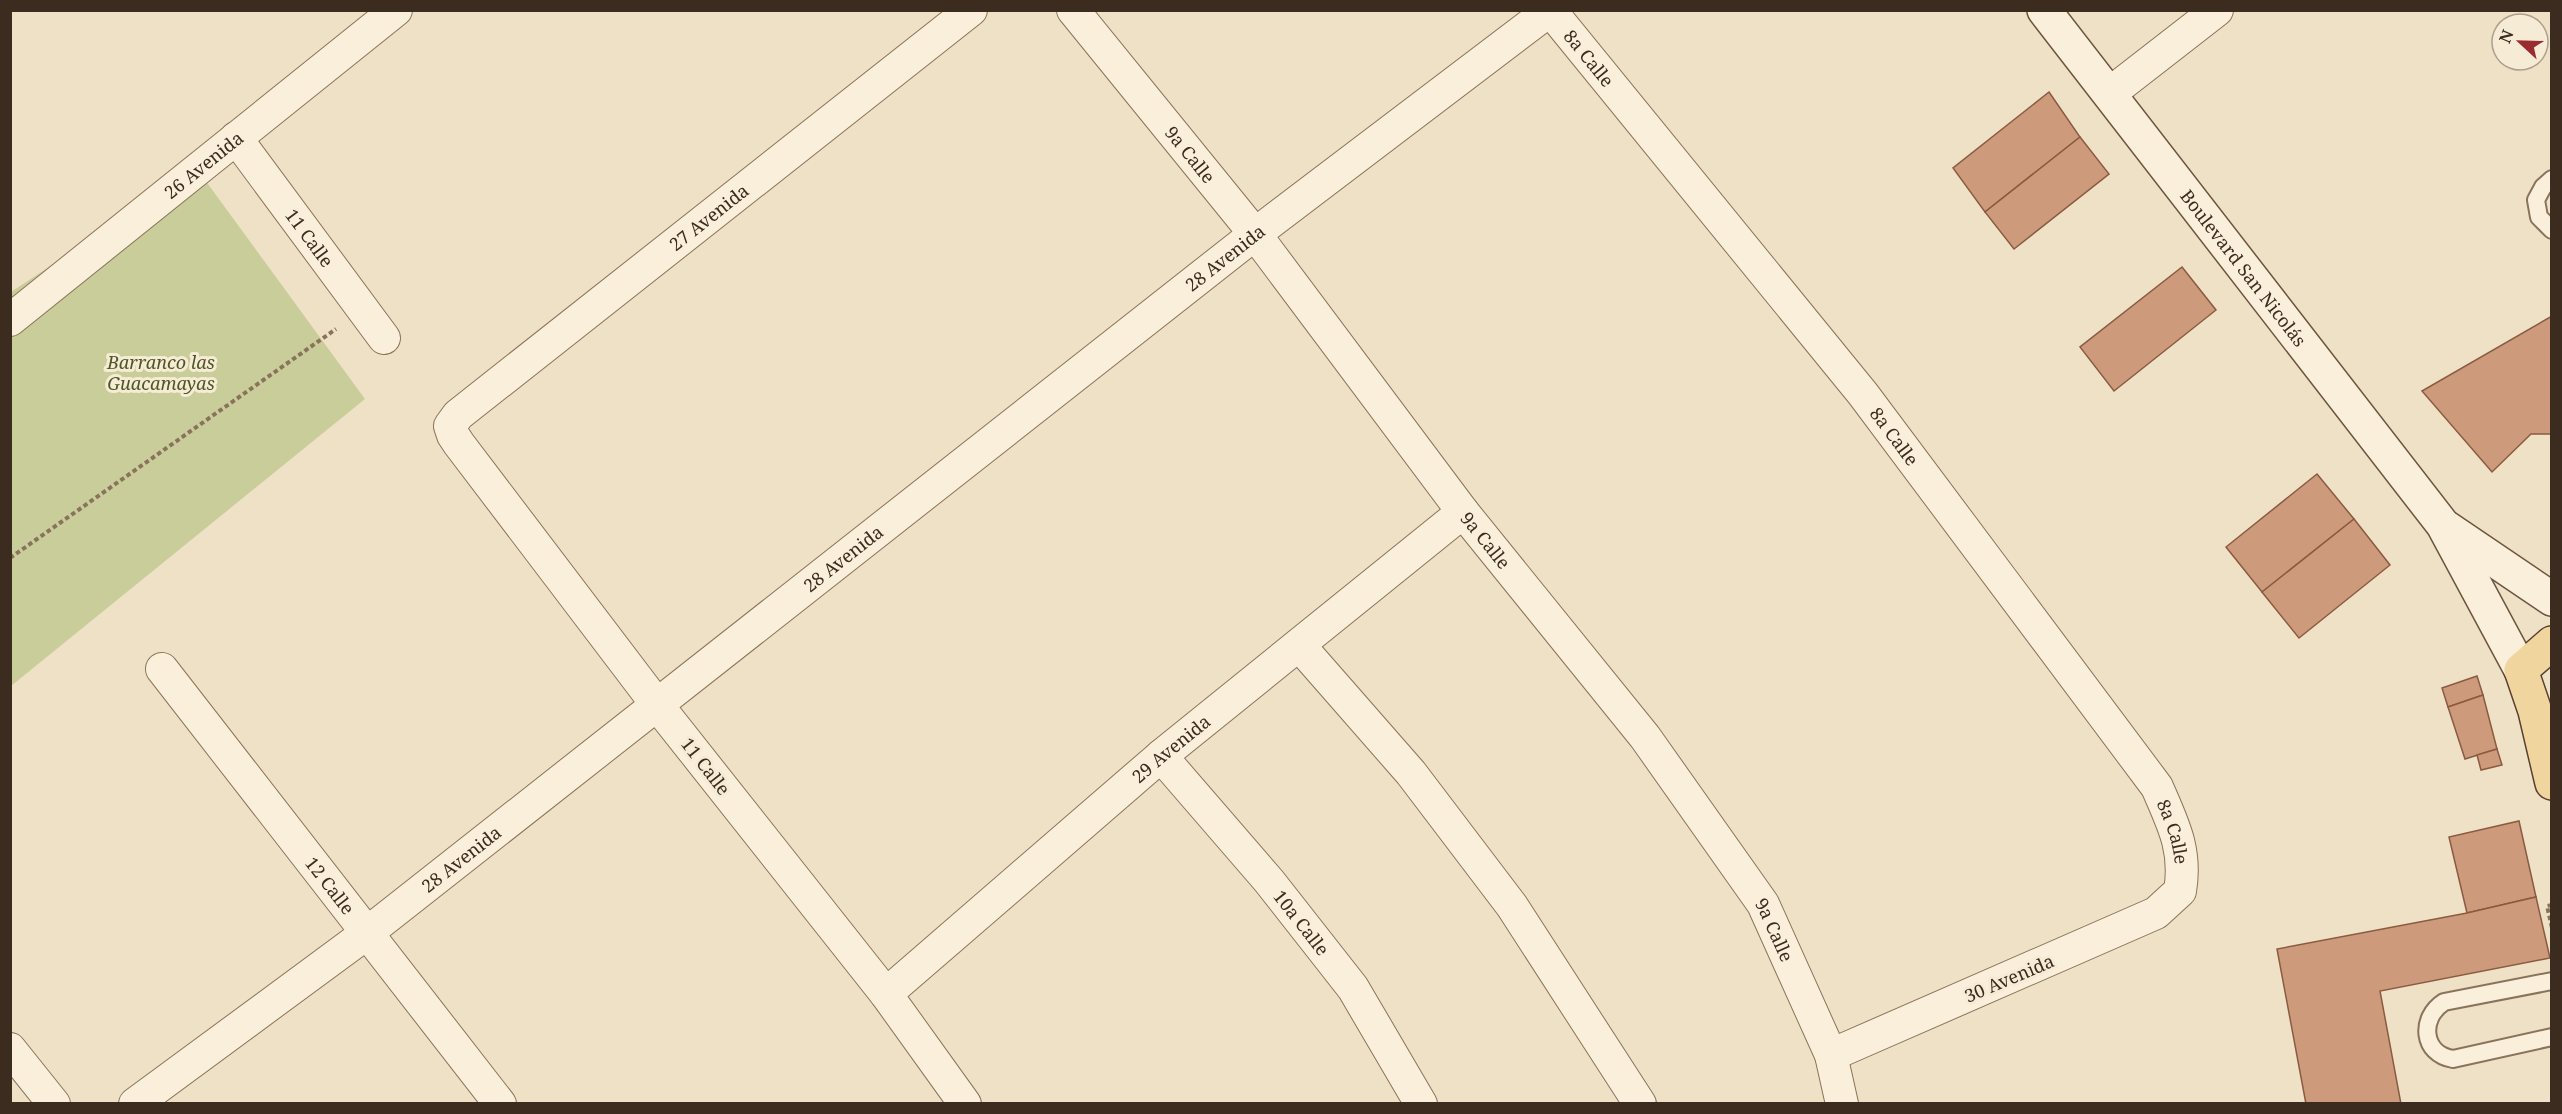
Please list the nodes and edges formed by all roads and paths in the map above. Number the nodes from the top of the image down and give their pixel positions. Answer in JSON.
{"nodes":[{"id":1,"x":396,"y":10,"type":"edge"},
{"id":2,"x":971,"y":10,"type":"edge"},
{"id":3,"x":1072,"y":10,"type":"edge"},
{"id":4,"x":1550,"y":10,"type":"edge"},
{"id":5,"x":2044,"y":10,"type":"edge"},
{"id":6,"x":2217,"y":10,"type":"edge"},
{"id":7,"x":2109,"y":94,"type":"junction"},
{"id":8,"x":236,"y":138,"type":"junction"},
{"id":9,"x":2552,"y":179,"type":"edge"},
{"id":10,"x":2552,"y":230,"type":"edge"},
{"id":11,"x":1255,"y":234,"type":"junction"},
{"id":12,"x":363,"y":310,"type":"junction"},
{"id":13,"x":10,"y":320,"type":"edge"},
{"id":14,"x":384,"y":338,"type":"dead end"},
{"id":15,"x":450,"y":426,"type":"joint"},
{"id":16,"x":1463,"y":512,"type":"junction"},
{"id":17,"x":2443,"y":525,"type":"junction"},
{"id":18,"x":10,"y":558,"type":"edge"},
{"id":19,"x":2552,"y":599,"type":"edge"},
{"id":20,"x":2552,"y":643,"type":"edge"},
{"id":21,"x":1299,"y":645,"type":"junction"},
{"id":22,"x":162,"y":669,"type":"dead end"},
{"id":23,"x":2521,"y":670,"type":"junction"},
{"id":24,"x":2543,"y":705,"type":"edge"},
{"id":25,"x":658,"y":706,"type":"junction"},
{"id":26,"x":1161,"y":756,"type":"junction"},
{"id":27,"x":2552,"y":783,"type":"edge"},
{"id":28,"x":2180,"y":891,"type":"joint"},
{"id":29,"x":2549,"y":905,"type":"edge"},
{"id":30,"x":2552,"y":928,"type":"edge"},
{"id":31,"x":367,"y":933,"type":"junction"},
{"id":32,"x":2552,"y":981,"type":"edge"},
{"id":33,"x":886,"y":994,"type":"junction"},
{"id":34,"x":2552,"y":1037,"type":"edge"},
{"id":35,"x":10,"y":1048,"type":"edge"},
{"id":36,"x":1831,"y":1055,"type":"junction"},
{"id":37,"x":54,"y":1104,"type":"edge"},
{"id":38,"x":135,"y":1104,"type":"edge"},
{"id":39,"x":500,"y":1104,"type":"edge"},
{"id":40,"x":965,"y":1104,"type":"edge"},
{"id":41,"x":1421,"y":1104,"type":"edge"},
{"id":42,"x":1640,"y":1104,"type":"edge"},
{"id":43,"x":1842,"y":1104,"type":"edge"}],
"edges":[{"from":1,"to":8,"type":"street","name":"26 Avenida"},
{"from":2,"to":15,"type":"street","name":"27 Avenida"},
{"from":3,"to":11,"type":"street","name":"9a Calle"},
{"from":4,"to":11,"type":"street","name":"28 Avenida"},
{"from":4,"to":28,"type":"street","name":"8a Calle"},
{"from":5,"to":7,"type":"main road","name":"Boulevard San Nicolás"},
{"from":6,"to":7,"type":"street"},
{"from":7,"to":17,"type":"main road","name":"Boulevard San Nicolás"},
{"from":8,"to":12,"type":"street","name":"11 Calle"},
{"from":8,"to":13,"type":"street","name":"26 Avenida"},
{"from":9,"to":10,"type":"lane"},
{"from":11,"to":16,"type":"street","name":"9a Calle"},
{"from":11,"to":25,"type":"street","name":"28 Avenida"},
{"from":12,"to":14,"type":"street","name":"11 Calle"},
{"from":12,"to":18,"type":"path"},
{"from":15,"to":25,"type":"street","name":"11 Calle"},
{"from":16,"to":21,"type":"street","name":"29 Avenida"},
{"from":16,"to":36,"type":"street","name":"9a Calle"},
{"from":17,"to":19,"type":"main road","name":"Boulevard San Nicolás"},
{"from":17,"to":23,"type":"main road","name":"Boulevard San Nicolás"},
{"from":20,"to":23,"type":"main road"},
{"from":21,"to":26,"type":"street","name":"29 Avenida"},
{"from":21,"to":42,"type":"street"},
{"from":22,"to":31,"type":"street","name":"12 Calle"},
{"from":23,"to":24,"type":"main road","name":"Boulevard San Nicolás"},
{"from":24,"to":27,"type":"main road","name":"Boulevard San Nicolás"},
{"from":25,"to":31,"type":"street","name":"28 Avenida"},
{"from":25,"to":33,"type":"street","name":"11 Calle"},
{"from":26,"to":33,"type":"street","name":"29 Avenida"},
{"from":26,"to":41,"type":"street","name":"10a Calle"},
{"from":28,"to":36,"type":"street","name":"30 Avenida"},
{"from":29,"to":30,"type":"path"},
{"from":31,"to":38,"type":"street","name":"28 Avenida"},
{"from":31,"to":39,"type":"street","name":"12 Calle"},
{"from":32,"to":34,"type":"lane"},
{"from":33,"to":40,"type":"street","name":"11 Calle"},
{"from":35,"to":37,"type":"street"},
{"from":36,"to":43,"type":"street","name":"9a Calle"}]}
